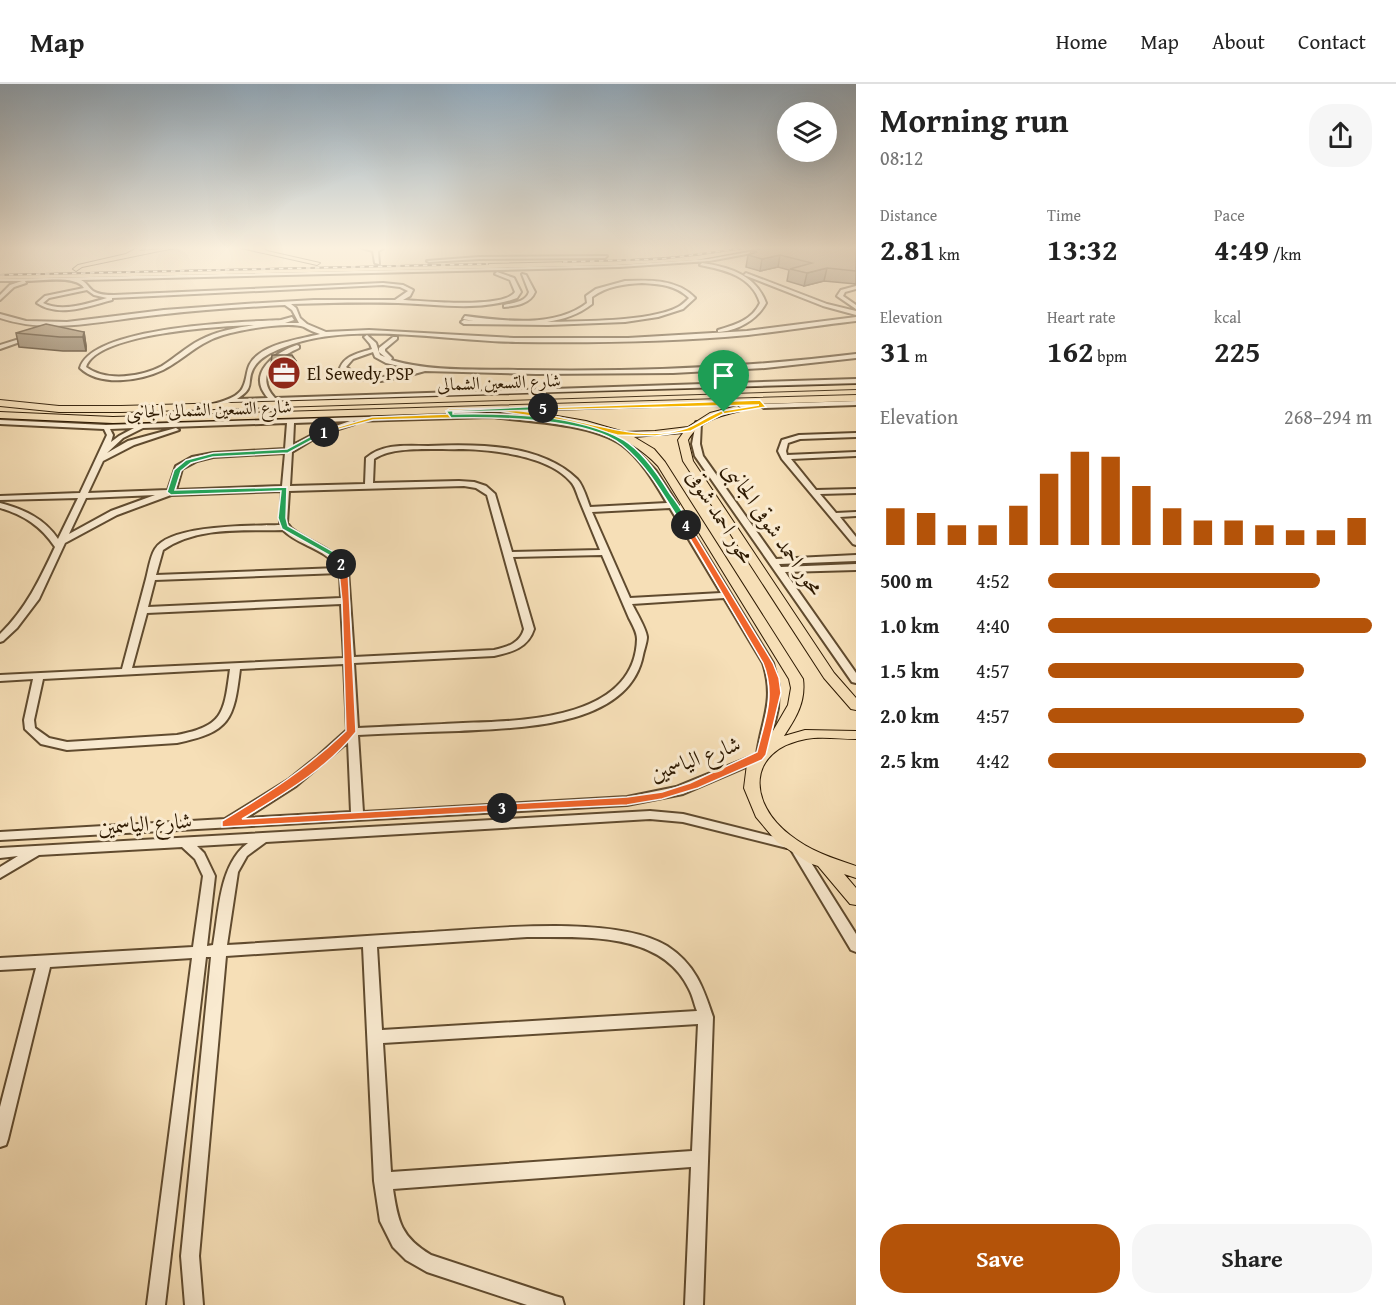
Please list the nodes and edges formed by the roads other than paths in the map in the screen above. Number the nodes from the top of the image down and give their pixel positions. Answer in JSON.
{"nodes":[{"id":1,"x":44,"y":305,"type":"edge"},
{"id":2,"x":80,"y":305,"type":"edge"},
{"id":3,"x":198,"y":305,"type":"edge"},
{"id":4,"x":287,"y":305,"type":"junction"},
{"id":5,"x":506,"y":305,"type":"edge"},
{"id":6,"x":588,"y":305,"type":"edge"},
{"id":7,"x":688,"y":305,"type":"edge"},
{"id":8,"x":762,"y":305,"type":"edge"},
{"id":9,"x":826,"y":305,"type":"edge"},
{"id":10,"x":277,"y":308,"type":"junction"},
{"id":11,"x":469,"y":308,"type":"junction"},
{"id":12,"x":200,"y":309,"type":"junction"},
{"id":13,"x":856,"y":314,"type":"edge"},
{"id":14,"x":0,"y":316,"type":"edge"},
{"id":15,"x":292,"y":319,"type":"junction"},
{"id":16,"x":856,"y":319,"type":"edge"},
{"id":17,"x":847,"y":320,"type":"junction"},
{"id":18,"x":609,"y":321,"type":"junction"},
{"id":19,"x":464,"y":322,"type":"junction"},
{"id":20,"x":81,"y":324,"type":"junction"},
{"id":21,"x":299,"y":325,"type":"junction"},
{"id":22,"x":856,"y":325,"type":"edge"},
{"id":23,"x":616,"y":328,"type":"dead end"},
{"id":24,"x":52,"y":332,"type":"edge"},
{"id":25,"x":327,"y":334,"type":"junction"},
{"id":26,"x":622,"y":334,"type":"dead end"},
{"id":27,"x":38,"y":335,"type":"edge"},
{"id":28,"x":373,"y":336,"type":"junction"},
{"id":29,"x":440,"y":336,"type":"junction"},
{"id":30,"x":396,"y":338,"type":"junction"},
{"id":31,"x":473,"y":338,"type":"junction"},
{"id":32,"x":681,"y":338,"type":"junction"},
{"id":33,"x":302,"y":339,"type":"junction"},
{"id":34,"x":628,"y":340,"type":"junction"},
{"id":35,"x":579,"y":343,"type":"junction"},
{"id":36,"x":595,"y":343,"type":"junction"},
{"id":37,"x":0,"y":348,"type":"edge"},
{"id":38,"x":374,"y":350,"type":"junction"},
{"id":39,"x":856,"y":354,"type":"edge"},
{"id":40,"x":430,"y":366,"type":"junction"},
{"id":41,"x":708,"y":368,"type":"junction"},
{"id":42,"x":653,"y":372,"type":"junction"},
{"id":43,"x":856,"y":381,"type":"edge"},
{"id":44,"x":833,"y":385,"type":"junction"},
{"id":45,"x":665,"y":387,"type":"junction"},
{"id":46,"x":856,"y":387,"type":"edge"},
{"id":47,"x":728,"y":388,"type":"junction"},
{"id":48,"x":246,"y":389,"type":"junction"},
{"id":49,"x":264,"y":389,"type":"junction"},
{"id":50,"x":539,"y":394,"type":"junction"},
{"id":51,"x":274,"y":400,"type":"junction"},
{"id":52,"x":230,"y":401,"type":"junction"},
{"id":53,"x":312,"y":401,"type":"junction"},
{"id":54,"x":856,"y":402,"type":"edge"},
{"id":55,"x":0,"y":403,"type":"edge"},
{"id":56,"x":762,"y":404,"type":"junction"},
{"id":57,"x":254,"y":406,"type":"junction"},
{"id":58,"x":209,"y":407,"type":"junction"},
{"id":59,"x":325,"y":408,"type":"junction"},
{"id":60,"x":495,"y":412,"type":"junction"},
{"id":61,"x":450,"y":413,"type":"junction"},
{"id":62,"x":0,"y":415,"type":"edge"},
{"id":63,"x":274,"y":415,"type":"junction"},
{"id":64,"x":372,"y":418,"type":"junction"},
{"id":65,"x":291,"y":421,"type":"junction"},
{"id":66,"x":0,"y":422,"type":"edge"},
{"id":67,"x":147,"y":423,"type":"junction"},
{"id":68,"x":212,"y":424,"type":"junction"},
{"id":69,"x":106,"y":427,"type":"junction"},
{"id":70,"x":693,"y":427,"type":"junction"},
{"id":71,"x":617,"y":433,"type":"junction"},
{"id":72,"x":856,"y":435,"type":"edge"},
{"id":73,"x":288,"y":451,"type":"junction"},
{"id":74,"x":856,"y":454,"type":"edge"},
{"id":75,"x":101,"y":456,"type":"junction"},
{"id":76,"x":784,"y":457,"type":"junction"},
{"id":77,"x":369,"y":486,"type":"junction"},
{"id":78,"x":285,"y":489,"type":"junction"},
{"id":79,"x":856,"y":491,"type":"edge"},
{"id":80,"x":171,"y":492,"type":"junction"},
{"id":81,"x":814,"y":492,"type":"junction"},
{"id":82,"x":82,"y":495,"type":"junction"},
{"id":83,"x":0,"y":498,"type":"edge"},
{"id":84,"x":0,"y":505,"type":"edge"},
{"id":85,"x":674,"y":505,"type":"junction"},
{"id":86,"x":588,"y":510,"type":"junction"},
{"id":87,"x":856,"y":514,"type":"edge"},
{"id":88,"x":834,"y":515,"type":"junction"},
{"id":89,"x":285,"y":527,"type":"junction"},
{"id":90,"x":856,"y":542,"type":"edge"},
{"id":91,"x":59,"y":544,"type":"junction"},
{"id":92,"x":606,"y":552,"type":"junction"},
{"id":93,"x":508,"y":555,"type":"junction"},
{"id":94,"x":856,"y":558,"type":"edge"},
{"id":95,"x":776,"y":566,"type":"junction"},
{"id":96,"x":856,"y":567,"type":"edge"},
{"id":97,"x":344,"y":570,"type":"junction"},
{"id":98,"x":150,"y":578,"type":"junction"},
{"id":99,"x":728,"y":595,"type":"junction"},
{"id":100,"x":346,"y":601,"type":"junction"},
{"id":101,"x":628,"y":601,"type":"junction"},
{"id":102,"x":142,"y":610,"type":"junction"},
{"id":103,"x":0,"y":639,"type":"edge"},
{"id":104,"x":349,"y":660,"type":"junction"},
{"id":105,"x":235,"y":666,"type":"junction"},
{"id":106,"x":126,"y":672,"type":"junction"},
{"id":107,"x":39,"y":676,"type":"junction"},
{"id":108,"x":0,"y":678,"type":"edge"},
{"id":109,"x":856,"y":680,"type":"edge"},
{"id":110,"x":856,"y":706,"type":"edge"},
{"id":111,"x":351,"y":732,"type":"junction"},
{"id":112,"x":856,"y":735,"type":"edge"},
{"id":113,"x":764,"y":752,"type":"junction"},
{"id":114,"x":518,"y":807,"type":"junction"},
{"id":115,"x":357,"y":816,"type":"junction"},
{"id":116,"x":522,"y":822,"type":"junction"},
{"id":117,"x":226,"y":824,"type":"junction"},
{"id":118,"x":0,"y":836,"type":"edge"},
{"id":119,"x":263,"y":838,"type":"junction"},
{"id":120,"x":183,"y":841,"type":"junction"},
{"id":121,"x":795,"y":846,"type":"junction"},
{"id":122,"x":39,"y":851,"type":"junction"},
{"id":123,"x":0,"y":853,"type":"edge"},
{"id":124,"x":824,"y":862,"type":"junction"},
{"id":125,"x":856,"y":872,"type":"edge"},
{"id":126,"x":0,"y":873,"type":"edge"},
{"id":127,"x":856,"y":899,"type":"edge"},
{"id":128,"x":370,"y":942,"type":"junction"},
{"id":129,"x":856,"y":946,"type":"edge"},
{"id":130,"x":219,"y":951,"type":"junction"},
{"id":131,"x":200,"y":952,"type":"junction"},
{"id":132,"x":44,"y":962,"type":"junction"},
{"id":133,"x":0,"y":964,"type":"edge"},
{"id":134,"x":706,"y":1017,"type":"junction"},
{"id":135,"x":376,"y":1037,"type":"junction"},
{"id":136,"x":0,"y":1139,"type":"edge"},
{"id":137,"x":701,"y":1158,"type":"junction"},
{"id":138,"x":383,"y":1181,"type":"junction"},
{"id":139,"x":156,"y":1305,"type":"edge"},
{"id":140,"x":194,"y":1305,"type":"edge"},
{"id":141,"x":555,"y":1305,"type":"edge"},
{"id":142,"x":694,"y":1305,"type":"edge"}],
"edges":[{"from":1,"to":2,"type":"street"},
{"from":3,"to":12,"type":"street"},
{"from":4,"to":10,"type":"street"},
{"from":4,"to":11,"type":"street"},
{"from":4,"to":25,"type":"street"},
{"from":5,"to":11,"type":"street"},
{"from":6,"to":19,"type":"street"},
{"from":7,"to":18,"type":"street"},
{"from":8,"to":32,"type":"street"},
{"from":9,"to":13,"type":"street"},
{"from":10,"to":12,"type":"street"},
{"from":10,"to":15,"type":"street"},
{"from":10,"to":20,"type":"street"},
{"from":11,"to":19,"type":"street"},
{"from":12,"to":20,"type":"street"},
{"from":14,"to":20,"type":"street"},
{"from":15,"to":21,"type":"street"},
{"from":15,"to":21,"type":"street"},
{"from":16,"to":17,"type":"street"},
{"from":17,"to":22,"type":"street"},
{"from":17,"to":32,"type":"street"},
{"from":18,"to":19,"type":"street"},
{"from":18,"to":23,"type":"street"},
{"from":19,"to":29,"type":"street"},
{"from":19,"to":31,"type":"street"},
{"from":20,"to":24,"type":"street"},
{"from":21,"to":33,"type":"street"},
{"from":22,"to":36,"type":"street"},
{"from":25,"to":28,"type":"street"},
{"from":25,"to":33,"type":"street"},
{"from":26,"to":34,"type":"street"},
{"from":27,"to":37,"type":"street"},
{"from":28,"to":29,"type":"street"},
{"from":28,"to":30,"type":"street"},
{"from":28,"to":38,"type":"street"},
{"from":28,"to":49,"type":"street"},
{"from":29,"to":31,"type":"street"},
{"from":30,"to":35,"type":"street"},
{"from":30,"to":40,"type":"street"},
{"from":31,"to":35,"type":"street"},
{"from":32,"to":34,"type":"street"},
{"from":33,"to":48,"type":"street"},
{"from":34,"to":36,"type":"street"},
{"from":35,"to":36,"type":"street"},
{"from":38,"to":40,"type":"street"},
{"from":38,"to":40,"type":"street"},
{"from":39,"to":41,"type":"street"},
{"from":40,"to":41,"type":"street"},
{"from":40,"to":42,"type":"street"},
{"from":41,"to":42,"type":"street"},
{"from":42,"to":45,"type":"street"},
{"from":43,"to":44,"type":"street"},
{"from":44,"to":46,"type":"main road","name":"شارع التسعين الشمالى"},
{"from":44,"to":47,"type":"main road","name":"شارع التسعين الشمالى"},
{"from":45,"to":47,"type":"street"},
{"from":45,"to":50,"type":"street"},
{"from":47,"to":50,"type":"main road","name":"شارع التسعين الشمالى"},
{"from":48,"to":49,"type":"street"},
{"from":48,"to":52,"type":"street"},
{"from":49,"to":51,"type":"street"},
{"from":50,"to":53,"type":"street"},
{"from":50,"to":59,"type":"main road","name":"شارع التسعين الشمالى"},
{"from":51,"to":52,"type":"street"},
{"from":51,"to":53,"type":"street"},
{"from":52,"to":58,"type":"street"},
{"from":53,"to":57,"type":"main road"},
{"from":53,"to":59,"type":"main road"},
{"from":53,"to":59,"type":"main road"},
{"from":54,"to":56,"type":"main road","name":"شارع التسعين الشمالى"},
{"from":54,"to":56,"type":"street"},
{"from":55,"to":58,"type":"main road"},
{"from":56,"to":60,"type":"main road","name":"شارع التسعين الشمالى"},
{"from":56,"to":70,"type":"main road"},
{"from":57,"to":58,"type":"main road"},
{"from":57,"to":63,"type":"main road"},
{"from":59,"to":61,"type":"main road","name":"شارع التسعين الشمالى"},
{"from":59,"to":63,"type":"main road","name":"شارع التسعين الشمالى"},
{"from":60,"to":61,"type":"main road","name":"شارع التسعين الشمالى"},
{"from":60,"to":71,"type":"main road","name":"محور احمد شوقى"},
{"from":60,"to":85,"type":"street"},
{"from":61,"to":64,"type":"street","name":"شارع التسعين الشمالى الجانبى"},
{"from":62,"to":67,"type":"main road","name":"شارع التسعين الشمالى"},
{"from":63,"to":67,"type":"main road","name":"شارع التسعين الشمالى"},
{"from":64,"to":65,"type":"street","name":"شارع التسعين الشمالى الجانبى"},
{"from":64,"to":73,"type":"street"},
{"from":65,"to":68,"type":"street","name":"شارع التسعين الشمالى الجانبى"},
{"from":65,"to":73,"type":"street"},
{"from":66,"to":69,"type":"street","name":"شارع التسعين الشمالى الجانبى"},
{"from":67,"to":68,"type":"street","name":"شارع التسعين الشمالى الجانبى"},
{"from":67,"to":69,"type":"street","name":"شارع التسعين الشمالى الجانبى"},
{"from":67,"to":75,"type":"street"},
{"from":68,"to":75,"type":"street"},
{"from":69,"to":75,"type":"street"},
{"from":70,"to":71,"type":"main road"},
{"from":70,"to":95,"type":"street","name":"محور احمد شوقى الجانبى"},
{"from":70,"to":110,"type":"main road","name":"محور احمد شوقى"},
{"from":71,"to":113,"type":"main road","name":"محور احمد شوقى"},
{"from":72,"to":76,"type":"street"},
{"from":73,"to":78,"type":"street"},
{"from":73,"to":80,"type":"street"},
{"from":74,"to":76,"type":"street"},
{"from":75,"to":82,"type":"street"},
{"from":76,"to":81,"type":"street"},
{"from":77,"to":78,"type":"street"},
{"from":77,"to":86,"type":"street"},
{"from":77,"to":93,"type":"street"},
{"from":78,"to":80,"type":"street"},
{"from":78,"to":89,"type":"street"},
{"from":79,"to":81,"type":"street"},
{"from":80,"to":82,"type":"street"},
{"from":80,"to":91,"type":"street"},
{"from":81,"to":88,"type":"street"},
{"from":82,"to":83,"type":"street"},
{"from":82,"to":91,"type":"street"},
{"from":84,"to":91,"type":"street"},
{"from":85,"to":86,"type":"street"},
{"from":85,"to":99,"type":"street"},
{"from":86,"to":92,"type":"street"},
{"from":87,"to":88,"type":"street"},
{"from":88,"to":90,"type":"street"},
{"from":89,"to":97,"type":"street"},
{"from":89,"to":98,"type":"street"},
{"from":91,"to":103,"type":"street"},
{"from":92,"to":93,"type":"street"},
{"from":92,"to":101,"type":"street"},
{"from":93,"to":104,"type":"street"},
{"from":94,"to":95,"type":"street"},
{"from":95,"to":96,"type":"street"},
{"from":95,"to":109,"type":"street","name":"محور احمد شوقى الجانبى"},
{"from":97,"to":98,"type":"street"},
{"from":97,"to":100,"type":"street"},
{"from":98,"to":102,"type":"street"},
{"from":99,"to":101,"type":"street"},
{"from":99,"to":113,"type":"street"},
{"from":100,"to":102,"type":"street"},
{"from":100,"to":104,"type":"street"},
{"from":101,"to":111,"type":"street"},
{"from":102,"to":106,"type":"street"},
{"from":104,"to":105,"type":"street"},
{"from":104,"to":111,"type":"street"},
{"from":105,"to":106,"type":"street"},
{"from":105,"to":107,"type":"street"},
{"from":106,"to":107,"type":"street"},
{"from":107,"to":108,"type":"street"},
{"from":111,"to":115,"type":"street"},
{"from":111,"to":117,"type":"street"},
{"from":112,"to":113,"type":"main road"},
{"from":113,"to":114,"type":"street","name":"شارع الياسمين"},
{"from":113,"to":121,"type":"main road","name":"محور احمد شوقى"},
{"from":114,"to":115,"type":"street","name":"شارع الياسمين"},
{"from":114,"to":116,"type":"street"},
{"from":115,"to":117,"type":"street","name":"شارع الياسمين"},
{"from":116,"to":119,"type":"street","name":"شارع الياسمين"},
{"from":116,"to":121,"type":"street","name":"شارع الياسمين"},
{"from":117,"to":118,"type":"street","name":"شارع الياسمين"},
{"from":119,"to":120,"type":"street","name":"شارع الياسمين"},
{"from":119,"to":130,"type":"street"},
{"from":120,"to":122,"type":"street","name":"شارع الياسمين"},
{"from":120,"to":131,"type":"street"},
{"from":121,"to":124,"type":"main road","name":"محور احمد شوقى"},
{"from":121,"to":129,"type":"street"},
{"from":122,"to":123,"type":"street","name":"شارع الياسمين"},
{"from":122,"to":126,"type":"street"},
{"from":124,"to":125,"type":"main road"},
{"from":124,"to":127,"type":"main road"},
{"from":128,"to":130,"type":"street"},
{"from":128,"to":134,"type":"street"},
{"from":128,"to":135,"type":"street"},
{"from":130,"to":131,"type":"street"},
{"from":130,"to":140,"type":"street"},
{"from":131,"to":132,"type":"street"},
{"from":131,"to":139,"type":"street"},
{"from":132,"to":133,"type":"street"},
{"from":132,"to":136,"type":"street"},
{"from":134,"to":135,"type":"street"},
{"from":134,"to":137,"type":"street"},
{"from":135,"to":138,"type":"street"},
{"from":137,"to":138,"type":"street"},
{"from":137,"to":142,"type":"street"},
{"from":138,"to":141,"type":"street"}]}
